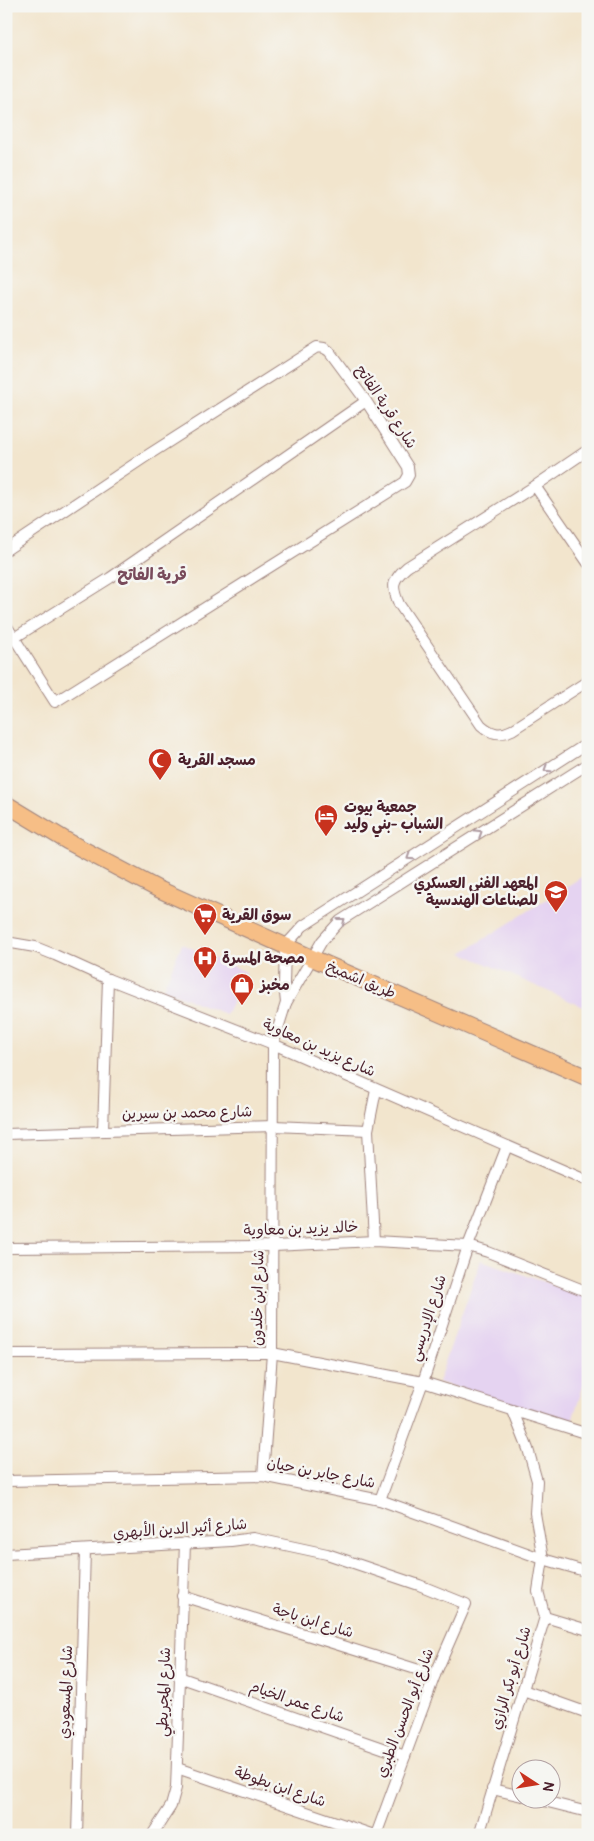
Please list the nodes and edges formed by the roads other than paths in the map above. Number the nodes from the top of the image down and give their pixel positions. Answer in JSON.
{"nodes":[{"id":1,"x":366,"y":401,"type":"junction"},
{"id":2,"x":588,"y":450,"type":"edge"},
{"id":3,"x":535,"y":486,"type":"junction"},
{"id":4,"x":6,"y":550,"type":"edge"},
{"id":5,"x":588,"y":563,"type":"edge"},
{"id":6,"x":6,"y":625,"type":"edge"},
{"id":7,"x":11,"y":640,"type":"edge"},
{"id":8,"x":588,"y":681,"type":"edge"},
{"id":9,"x":588,"y":743,"type":"edge"},
{"id":10,"x":588,"y":764,"type":"edge"},
{"id":11,"x":6,"y":804,"type":"edge"},
{"id":12,"x":6,"y":942,"type":"edge"},
{"id":13,"x":285,"y":946,"type":"junction"},
{"id":14,"x":312,"y":958,"type":"junction"},
{"id":15,"x":108,"y":979,"type":"junction"},
{"id":16,"x":286,"y":1003,"type":"junction"},
{"id":17,"x":273,"y":1044,"type":"junction"},
{"id":18,"x":588,"y":1078,"type":"edge"},
{"id":19,"x":376,"y":1090,"type":"junction"},
{"id":20,"x":274,"y":1126,"type":"junction"},
{"id":21,"x":103,"y":1130,"type":"junction"},
{"id":22,"x":368,"y":1130,"type":"junction"},
{"id":23,"x":6,"y":1134,"type":"edge"},
{"id":24,"x":507,"y":1146,"type":"junction"},
{"id":25,"x":588,"y":1181,"type":"edge"},
{"id":26,"x":374,"y":1241,"type":"junction"},
{"id":27,"x":274,"y":1246,"type":"junction"},
{"id":28,"x":468,"y":1246,"type":"junction"},
{"id":29,"x":6,"y":1248,"type":"edge"},
{"id":30,"x":588,"y":1292,"type":"edge"},
{"id":31,"x":272,"y":1353,"type":"junction"},
{"id":32,"x":6,"y":1354,"type":"edge"},
{"id":33,"x":423,"y":1382,"type":"junction"},
{"id":34,"x":513,"y":1411,"type":"junction"},
{"id":35,"x":588,"y":1434,"type":"edge"},
{"id":36,"x":264,"y":1476,"type":"junction"},
{"id":37,"x":6,"y":1481,"type":"edge"},
{"id":38,"x":380,"y":1500,"type":"junction"},
{"id":39,"x":185,"y":1544,"type":"junction"},
{"id":40,"x":85,"y":1550,"type":"junction"},
{"id":41,"x":6,"y":1554,"type":"edge"},
{"id":42,"x":543,"y":1559,"type":"junction"},
{"id":43,"x":588,"y":1572,"type":"edge"},
{"id":44,"x":182,"y":1596,"type":"junction"},
{"id":45,"x":466,"y":1604,"type":"joint"},
{"id":46,"x":545,"y":1617,"type":"junction"},
{"id":47,"x":588,"y":1630,"type":"edge"},
{"id":48,"x":435,"y":1675,"type":"junction"},
{"id":49,"x":179,"y":1677,"type":"junction"},
{"id":50,"x":523,"y":1690,"type":"junction"},
{"id":51,"x":588,"y":1713,"type":"edge"},
{"id":52,"x":405,"y":1756,"type":"junction"},
{"id":53,"x":177,"y":1768,"type":"junction"},
{"id":54,"x":492,"y":1789,"type":"junction"},
{"id":55,"x":512,"y":1794,"type":"edge"},
{"id":56,"x":562,"y":1806,"type":"edge"},
{"id":57,"x":588,"y":1812,"type":"edge"},
{"id":58,"x":77,"y":1835,"type":"edge"},
{"id":59,"x":152,"y":1835,"type":"edge"},
{"id":60,"x":375,"y":1835,"type":"edge"},
{"id":61,"x":479,"y":1835,"type":"edge"}],
"edges":[{"from":1,"to":4,"type":"street","name":"شارع قرية الفاتح"},
{"from":1,"to":7,"type":"street"},
{"from":1,"to":7,"type":"street","name":"شارع قرية الفاتح"},
{"from":2,"to":3,"type":"street"},
{"from":3,"to":5,"type":"street"},
{"from":3,"to":8,"type":"street"},
{"from":6,"to":7,"type":"street"},
{"from":9,"to":13,"type":"street","one_way":true},
{"from":14,"to":10,"type":"street","one_way":true},
{"from":11,"to":13,"type":"highway","name":"طريق اشميخ"},
{"from":12,"to":15,"type":"street","name":"شارع يزيد بن معاوية"},
{"from":13,"to":14,"type":"highway","name":"طريق اشميخ"},
{"from":13,"to":16,"type":"street"},
{"from":14,"to":16,"type":"street"},
{"from":14,"to":18,"type":"highway","name":"طريق اشميخ"},
{"from":15,"to":17,"type":"street","name":"شارع يزيد بن معاوية"},
{"from":15,"to":21,"type":"street"},
{"from":16,"to":17,"type":"street","name":"شارع ابن خلدون"},
{"from":17,"to":19,"type":"street","name":"شارع يزيد بن معاوية"},
{"from":17,"to":20,"type":"street","name":"شارع ابن خلدون"},
{"from":19,"to":22,"type":"street"},
{"from":19,"to":24,"type":"street","name":"شارع يزيد بن معاوية"},
{"from":20,"to":21,"type":"street","name":"شارع محمد بن سيرين"},
{"from":20,"to":22,"type":"street","name":"شارع محمد بن سيرين"},
{"from":20,"to":27,"type":"street","name":"شارع ابن خلدون"},
{"from":21,"to":23,"type":"street","name":"شارع محمد بن سيرين"},
{"from":22,"to":26,"type":"street"},
{"from":24,"to":25,"type":"street","name":"شارع يزيد بن معاوية"},
{"from":24,"to":28,"type":"street","name":"شارع الإدريسي"},
{"from":26,"to":27,"type":"street","name":"خالد يزيد بن معاوية"},
{"from":26,"to":28,"type":"street","name":"خالد يزيد بن معاوية"},
{"from":27,"to":29,"type":"street","name":"خالد يزيد بن معاوية"},
{"from":27,"to":31,"type":"street","name":"شارع ابن خلدون"},
{"from":28,"to":30,"type":"street","name":"خالد يزيد بن معاوية"},
{"from":28,"to":33,"type":"street","name":"شارع الإدريسي"},
{"from":31,"to":32,"type":"street"},
{"from":31,"to":33,"type":"street"},
{"from":31,"to":36,"type":"street","name":"شارع ابن خلدون"},
{"from":33,"to":34,"type":"street"},
{"from":33,"to":38,"type":"street","name":"شارع الإدريسي"},
{"from":34,"to":35,"type":"street"},
{"from":34,"to":42,"type":"street","name":"شارع أبو بكر الرازي"},
{"from":36,"to":37,"type":"street","name":"شارع جابر بن حيان"},
{"from":36,"to":38,"type":"street","name":"شارع جابر بن حيان"},
{"from":38,"to":42,"type":"street","name":"شارع جابر بن حيان"},
{"from":39,"to":40,"type":"street","name":"شارع أثير الدين الأبهري"},
{"from":39,"to":44,"type":"street","name":"شارع المجريطي"},
{"from":39,"to":45,"type":"street","name":"شارع أثير الدين الأبهري"},
{"from":40,"to":41,"type":"street","name":"شارع أثير الدين الأبهري"},
{"from":40,"to":58,"type":"street","name":"شارع المسعودي"},
{"from":42,"to":43,"type":"street","name":"شارع جابر بن حيان"},
{"from":42,"to":46,"type":"street","name":"شارع أبو بكر الرازي"},
{"from":44,"to":48,"type":"street","name":"شارع ابن باجة"},
{"from":44,"to":49,"type":"street","name":"شارع المجريطي"},
{"from":45,"to":48,"type":"street","name":"شارع أبو الحسن الطبري"},
{"from":46,"to":47,"type":"street"},
{"from":46,"to":50,"type":"street","name":"شارع أبو بكر الرازي"},
{"from":48,"to":52,"type":"street","name":"شارع أبو الحسن الطبري"},
{"from":49,"to":52,"type":"street","name":"شارع عمر الخيام"},
{"from":49,"to":53,"type":"street","name":"شارع المجريطي"},
{"from":50,"to":51,"type":"street"},
{"from":50,"to":54,"type":"street","name":"شارع أبو بكر الرازي"},
{"from":52,"to":60,"type":"street","name":"شارع أبو الحسن الطبري"},
{"from":53,"to":59,"type":"street","name":"شارع المجريطي"},
{"from":53,"to":60,"type":"street","name":"شارع ابن بطوطة"},
{"from":54,"to":55,"type":"street"},
{"from":54,"to":61,"type":"street","name":"شارع أبو بكر الرازي"},
{"from":56,"to":57,"type":"street"}]}
